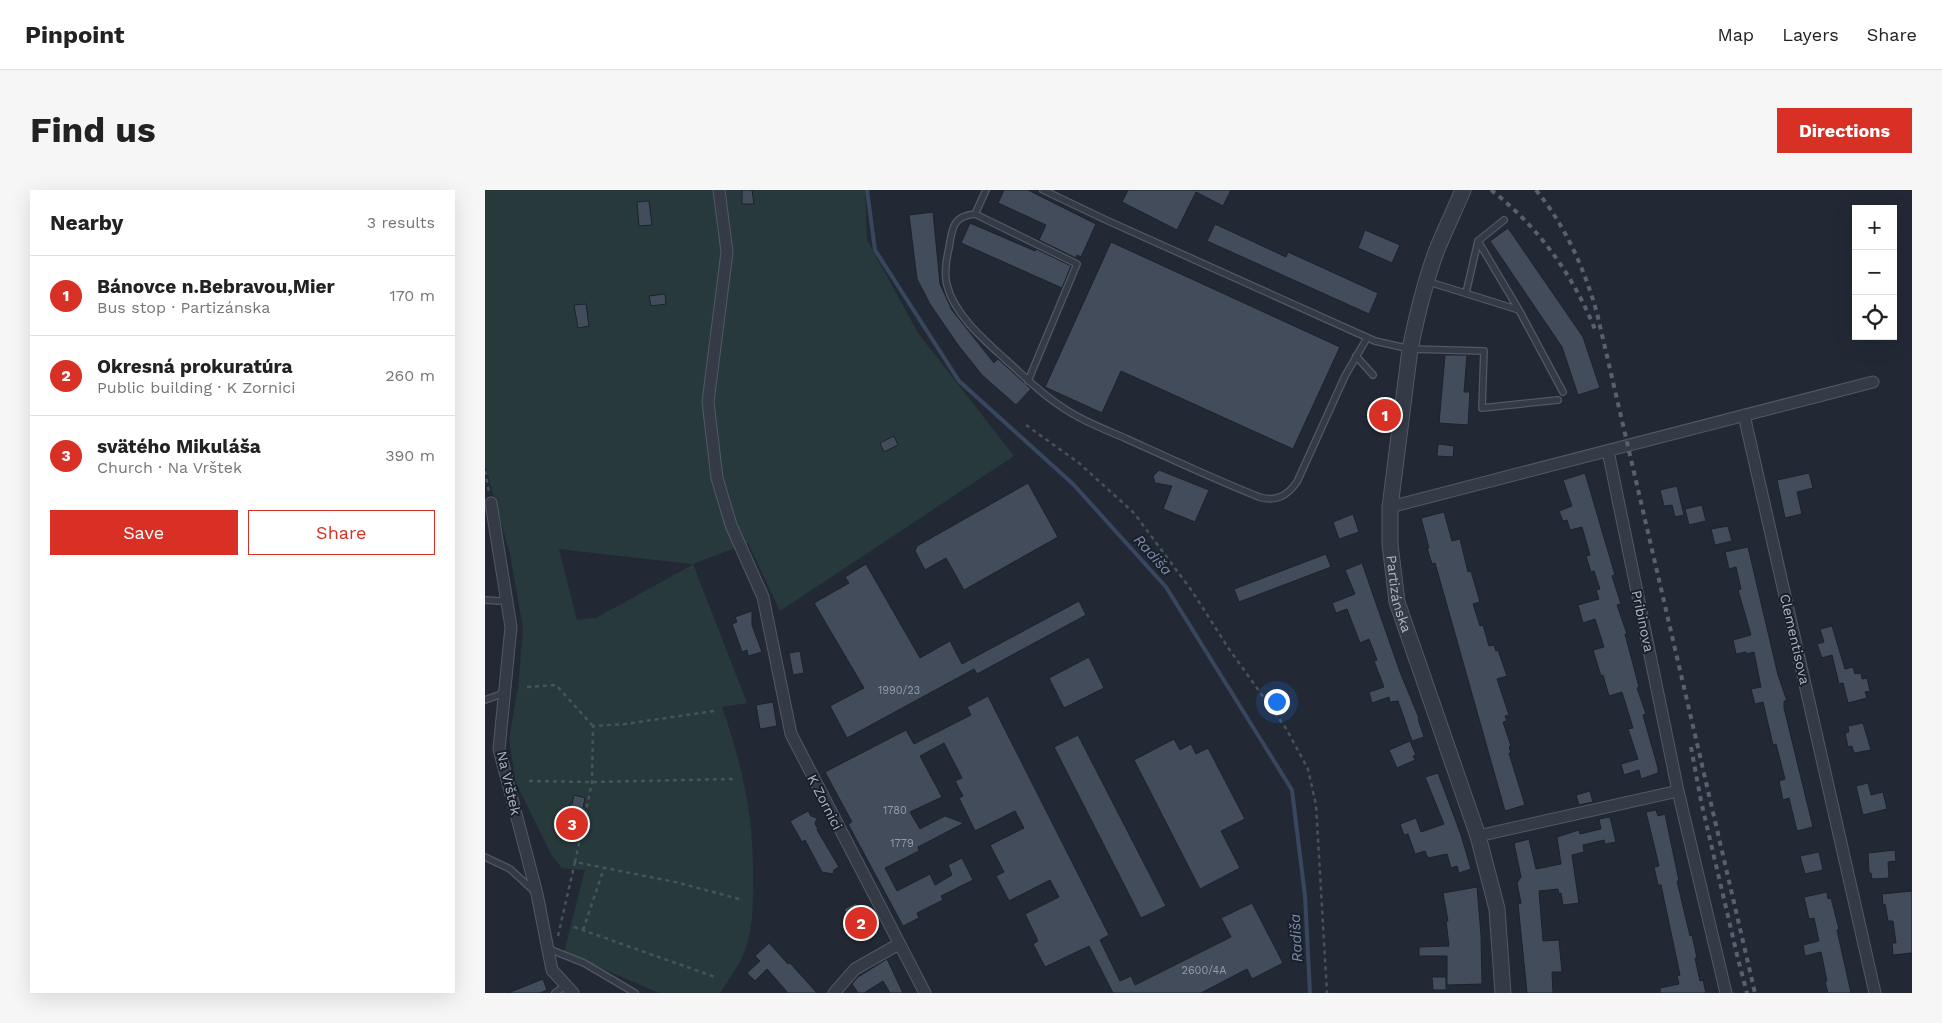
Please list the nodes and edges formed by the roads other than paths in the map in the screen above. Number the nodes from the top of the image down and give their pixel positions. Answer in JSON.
{"nodes":[{"id":1,"x":719,"y":190,"type":"edge"},
{"id":2,"x":986,"y":190,"type":"edge"},
{"id":3,"x":1043,"y":190,"type":"edge"},
{"id":4,"x":1463,"y":190,"type":"edge"},
{"id":5,"x":975,"y":214,"type":"junction"},
{"id":6,"x":1503,"y":220,"type":"dead end"},
{"id":7,"x":1478,"y":241,"type":"junction"},
{"id":8,"x":1426,"y":281,"type":"junction"},
{"id":9,"x":1466,"y":293,"type":"junction"},
{"id":10,"x":1519,"y":310,"type":"junction"},
{"id":11,"x":1367,"y":338,"type":"junction"},
{"id":12,"x":1410,"y":349,"type":"junction"},
{"id":13,"x":1356,"y":356,"type":"junction"},
{"id":14,"x":1373,"y":375,"type":"dead end"},
{"id":15,"x":1028,"y":381,"type":"junction"},
{"id":16,"x":1873,"y":382,"type":"dead end"},
{"id":17,"x":1563,"y":392,"type":"dead end"},
{"id":18,"x":1558,"y":400,"type":"dead end"},
{"id":19,"x":1744,"y":415,"type":"junction"},
{"id":20,"x":1608,"y":451,"type":"junction"},
{"id":21,"x":491,"y":503,"type":"road end"},
{"id":22,"x":1390,"y":507,"type":"junction"},
{"id":23,"x":506,"y":599,"type":"junction"},
{"id":24,"x":485,"y":600,"type":"edge"},
{"id":25,"x":504,"y":692,"type":"junction"},
{"id":26,"x":485,"y":700,"type":"edge"},
{"id":27,"x":1678,"y":791,"type":"junction"},
{"id":28,"x":1478,"y":836,"type":"junction"},
{"id":29,"x":485,"y":856,"type":"edge"},
{"id":30,"x":537,"y":894,"type":"junction"},
{"id":31,"x":899,"y":944,"type":"junction"},
{"id":32,"x":549,"y":949,"type":"junction"},
{"id":33,"x":564,"y":991,"type":"edge"},
{"id":34,"x":837,"y":992,"type":"edge"},
{"id":35,"x":635,"y":993,"type":"edge"},
{"id":36,"x":925,"y":993,"type":"edge"},
{"id":37,"x":1503,"y":993,"type":"edge"},
{"id":38,"x":1726,"y":993,"type":"edge"},
{"id":39,"x":1875,"y":993,"type":"edge"}],
"edges":[{"from":1,"to":31,"type":"street","name":"K Zornici"},
{"from":2,"to":5,"type":"lane"},
{"from":3,"to":11,"type":"lane"},
{"from":4,"to":8,"type":"street","name":"Partizánska"},
{"from":5,"to":15,"type":"lane"},
{"from":5,"to":15,"type":"lane"},
{"from":6,"to":7,"type":"lane"},
{"from":7,"to":9,"type":"lane"},
{"from":7,"to":10,"type":"lane"},
{"from":8,"to":9,"type":"lane"},
{"from":8,"to":12,"type":"street","name":"Partizánska"},
{"from":9,"to":10,"type":"lane"},
{"from":10,"to":17,"type":"lane"},
{"from":11,"to":12,"type":"lane"},
{"from":11,"to":13,"type":"lane"},
{"from":12,"to":18,"type":"lane"},
{"from":12,"to":22,"type":"street","name":"Partizánska"},
{"from":13,"to":14,"type":"lane"},
{"from":13,"to":15,"type":"lane"},
{"from":16,"to":19,"type":"street"},
{"from":19,"to":20,"type":"street"},
{"from":19,"to":39,"type":"street","name":"Clementisova"},
{"from":20,"to":22,"type":"street"},
{"from":20,"to":27,"type":"street","name":"Pribinova"},
{"from":21,"to":23,"type":"street","name":"Na Vrštek"},
{"from":22,"to":28,"type":"street","name":"Partizánska"},
{"from":23,"to":24,"type":"lane"},
{"from":23,"to":25,"type":"street","name":"Na Vrštek"},
{"from":25,"to":26,"type":"lane"},
{"from":25,"to":30,"type":"street","name":"Na Vrštek"},
{"from":27,"to":28,"type":"street"},
{"from":27,"to":38,"type":"street","name":"Pribinova"},
{"from":28,"to":37,"type":"street","name":"Partizánska"},
{"from":29,"to":30,"type":"lane"},
{"from":30,"to":32,"type":"street","name":"Na Vrštek"},
{"from":31,"to":34,"type":"street"},
{"from":31,"to":36,"type":"street","name":"K Zornici"},
{"from":32,"to":33,"type":"street","name":"Na Vrštek"},
{"from":32,"to":35,"type":"lane"}]}
